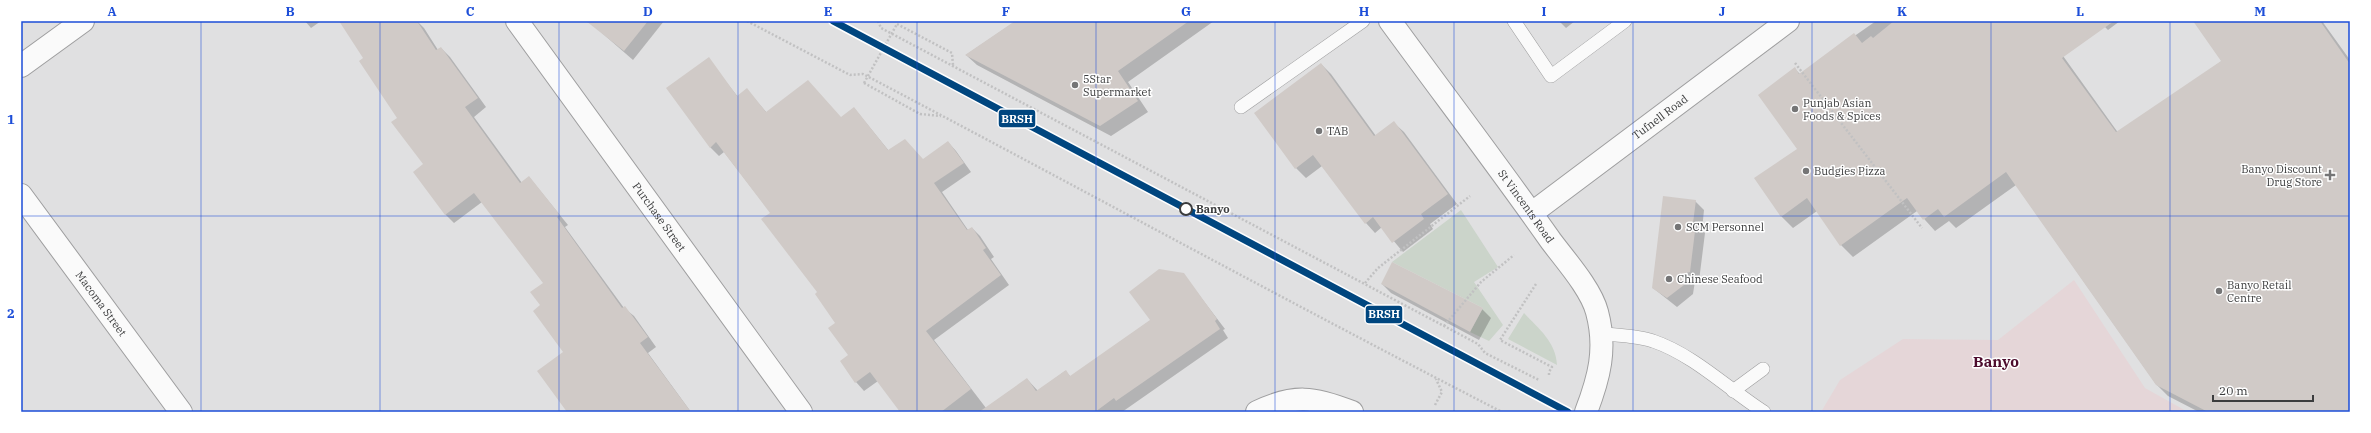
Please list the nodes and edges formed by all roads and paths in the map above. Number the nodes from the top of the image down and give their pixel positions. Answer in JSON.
{"nodes":[{"id":1,"x":83,"y":21,"type":"edge"},
{"id":2,"x":517,"y":21,"type":"edge"},
{"id":3,"x":747,"y":21,"type":"edge"},
{"id":4,"x":878,"y":21,"type":"edge"},
{"id":5,"x":1363,"y":21,"type":"edge"},
{"id":6,"x":1390,"y":21,"type":"edge"},
{"id":7,"x":1514,"y":21,"type":"edge"},
{"id":8,"x":1625,"y":21,"type":"edge"},
{"id":9,"x":1788,"y":21,"type":"edge"},
{"id":10,"x":1795,"y":62,"type":"dead end"},
{"id":11,"x":953,"y":65,"type":"junction"},
{"id":12,"x":21,"y":66,"type":"edge"},
{"id":13,"x":1241,"y":107,"type":"dead end"},
{"id":14,"x":943,"y":116,"type":"junction"},
{"id":15,"x":21,"y":195,"type":"edge"},
{"id":16,"x":1470,"y":196,"type":"dead end"},
{"id":17,"x":1532,"y":213,"type":"junction"},
{"id":18,"x":1922,"y":228,"type":"dead end"},
{"id":19,"x":1514,"y":255,"type":"dead end"},
{"id":20,"x":1365,"y":283,"type":"junction"},
{"id":21,"x":1536,"y":284,"type":"dead end"},
{"id":22,"x":1444,"y":326,"type":"junction"},
{"id":23,"x":1602,"y":334,"type":"junction"},
{"id":24,"x":1763,"y":369,"type":"dead end"},
{"id":25,"x":1549,"y":377,"type":"dead end"},
{"id":26,"x":1436,"y":379,"type":"junction"},
{"id":27,"x":1539,"y":380,"type":"dead end"},
{"id":28,"x":1733,"y":391,"type":"junction"},
{"id":29,"x":1435,"y":405,"type":"dead end"},
{"id":30,"x":181,"y":412,"type":"edge"},
{"id":31,"x":801,"y":412,"type":"edge"},
{"id":32,"x":1258,"y":412,"type":"edge"},
{"id":33,"x":1352,"y":412,"type":"edge"},
{"id":34,"x":1502,"y":412,"type":"edge"},
{"id":35,"x":1586,"y":412,"type":"edge"},
{"id":36,"x":1764,"y":412,"type":"edge"}],
"edges":[{"from":1,"to":12,"type":"street"},
{"from":2,"to":31,"type":"street","name":"Purchase Street"},
{"from":3,"to":14,"type":"path"},
{"from":4,"to":11,"type":"path"},
{"from":5,"to":13,"type":"lane"},
{"from":6,"to":17,"type":"street","name":"St Vincents Road"},
{"from":7,"to":8,"type":"lane"},
{"from":9,"to":17,"type":"street","name":"Tufnell Road"},
{"from":10,"to":18,"type":"path"},
{"from":11,"to":14,"type":"path","bridge":true},
{"from":11,"to":20,"type":"path"},
{"from":14,"to":26,"type":"path"},
{"from":15,"to":30,"type":"street","name":"Macoma Street"},
{"from":16,"to":20,"type":"path"},
{"from":17,"to":23,"type":"street","name":"St Vincents Road"},
{"from":19,"to":22,"type":"path"},
{"from":20,"to":22,"type":"path"},
{"from":21,"to":25,"type":"path"},
{"from":22,"to":27,"type":"path"},
{"from":23,"to":28,"type":"lane"},
{"from":23,"to":35,"type":"street","name":"St Vincents Road"},
{"from":24,"to":28,"type":"lane"},
{"from":26,"to":29,"type":"path"},
{"from":26,"to":34,"type":"path"},
{"from":28,"to":36,"type":"lane"},
{"from":32,"to":33,"type":"street"}]}
